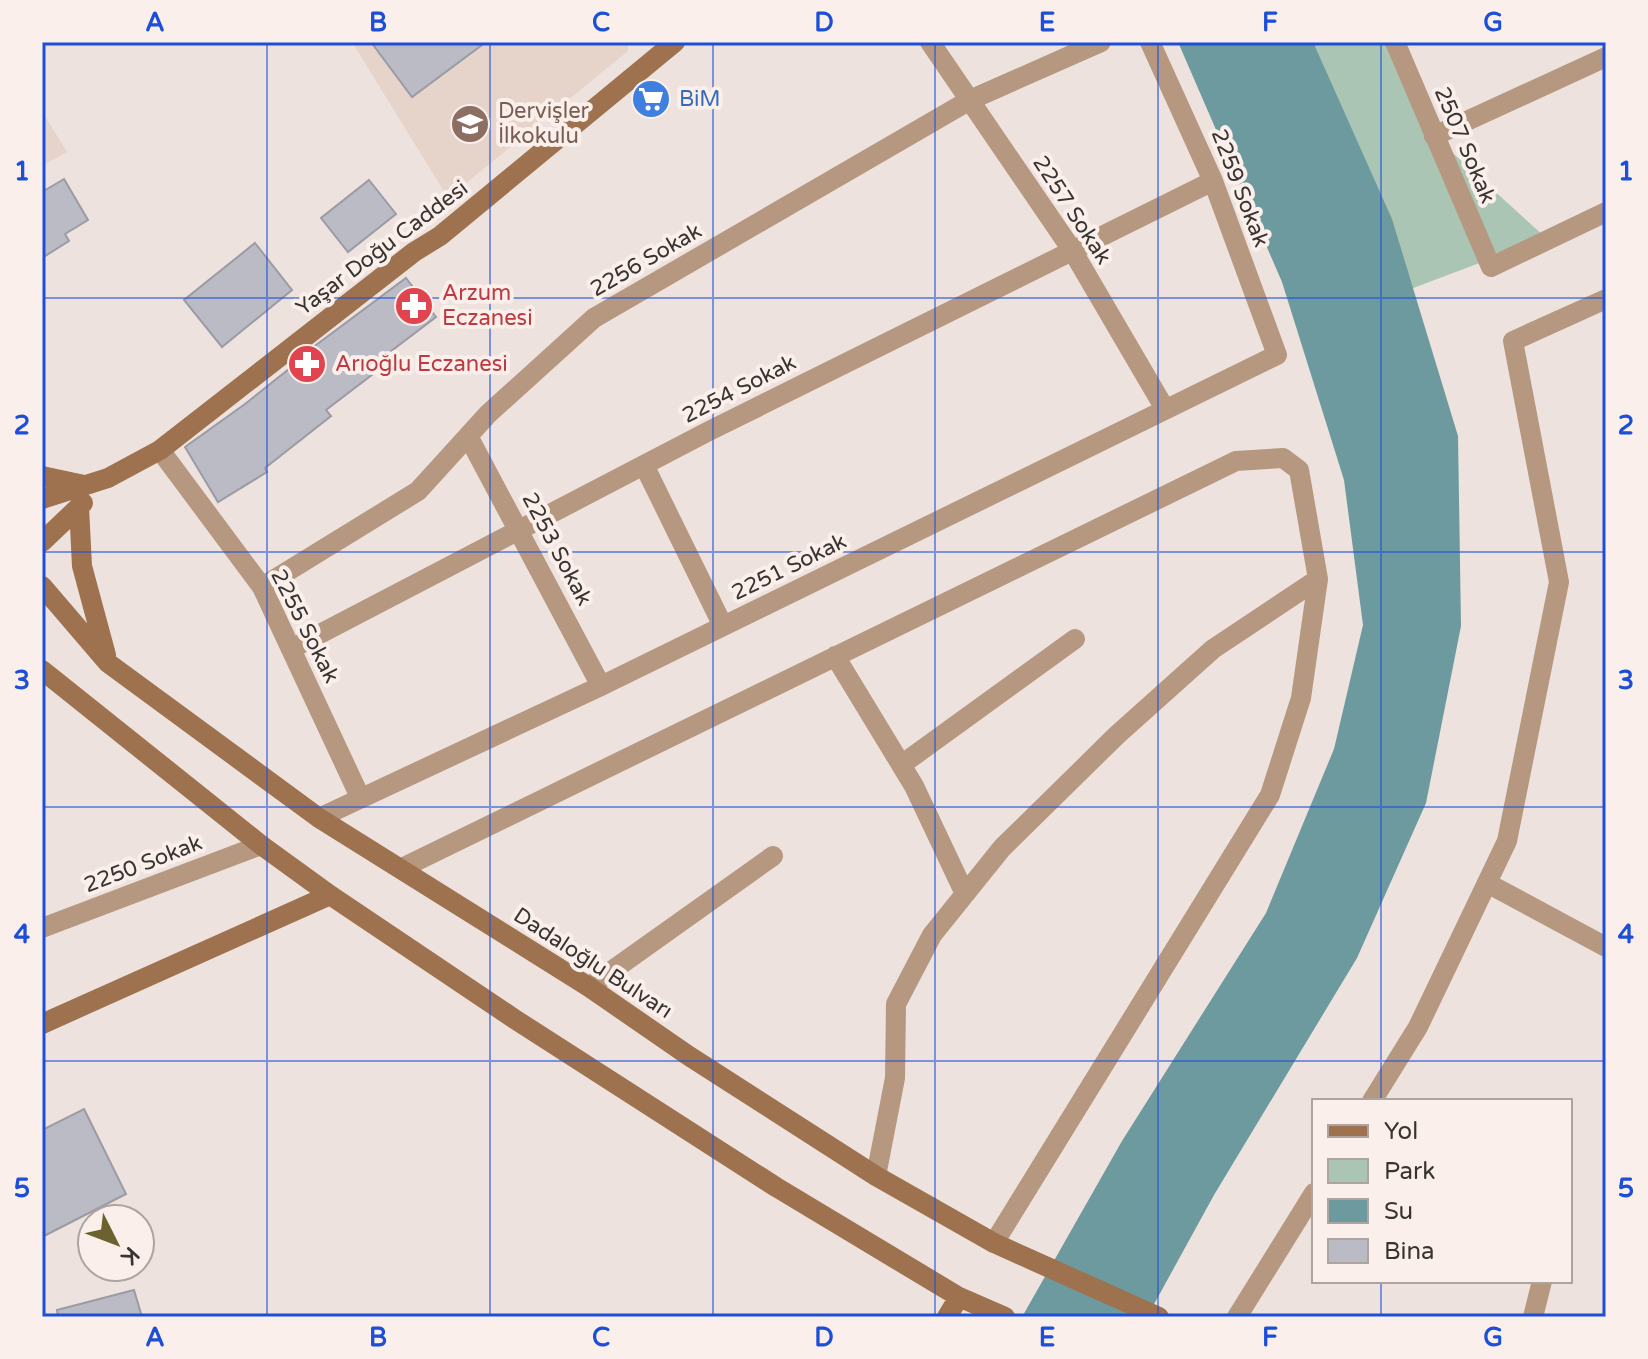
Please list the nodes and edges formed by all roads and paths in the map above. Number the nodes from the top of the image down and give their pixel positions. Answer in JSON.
{"nodes":[{"id":1,"x":675,"y":42,"type":"edge"},
{"id":2,"x":930,"y":42,"type":"edge"},
{"id":3,"x":1101,"y":42,"type":"edge"},
{"id":4,"x":1150,"y":42,"type":"edge"},
{"id":5,"x":1395,"y":42,"type":"edge"},
{"id":6,"x":1606,"y":57,"type":"edge"},
{"id":7,"x":970,"y":100,"type":"junction"},
{"id":8,"x":1434,"y":136,"type":"junction"},
{"id":9,"x":1213,"y":181,"type":"junction"},
{"id":10,"x":1606,"y":212,"type":"edge"},
{"id":11,"x":1072,"y":250,"type":"junction"},
{"id":12,"x":1606,"y":299,"type":"edge"},
{"id":13,"x":1277,"y":355,"type":"joint"},
{"id":14,"x":1165,"y":409,"type":"junction"},
{"id":15,"x":468,"y":436,"type":"junction"},
{"id":16,"x":160,"y":450,"type":"junction"},
{"id":17,"x":644,"y":465,"type":"junction"},
{"id":18,"x":42,"y":476,"type":"edge"},
{"id":19,"x":108,"y":478,"type":"junction"},
{"id":20,"x":84,"y":485,"type":"junction"},
{"id":21,"x":42,"y":499,"type":"edge"},
{"id":22,"x":79,"y":507,"type":"junction"},
{"id":23,"x":520,"y":530,"type":"junction"},
{"id":24,"x":42,"y":542,"type":"edge"},
{"id":25,"x":1318,"y":579,"type":"junction"},
{"id":26,"x":42,"y":586,"type":"edge"},
{"id":27,"x":262,"y":587,"type":"junction"},
{"id":28,"x":723,"y":626,"type":"junction"},
{"id":29,"x":1075,"y":639,"type":"dead end"},
{"id":30,"x":291,"y":649,"type":"junction"},
{"id":31,"x":835,"y":656,"type":"junction"},
{"id":32,"x":108,"y":663,"type":"junction"},
{"id":33,"x":42,"y":670,"type":"edge"},
{"id":34,"x":601,"y":686,"type":"junction"},
{"id":35,"x":901,"y":765,"type":"junction"},
{"id":36,"x":360,"y":797,"type":"junction"},
{"id":37,"x":319,"y":818,"type":"junction"},
{"id":38,"x":261,"y":845,"type":"junction"},
{"id":39,"x":773,"y":856,"type":"dead end"},
{"id":40,"x":402,"y":868,"type":"junction"},
{"id":41,"x":1487,"y":883,"type":"junction"},
{"id":42,"x":965,"y":894,"type":"junction"},
{"id":43,"x":330,"y":895,"type":"junction"},
{"id":44,"x":42,"y":928,"type":"edge"},
{"id":45,"x":1606,"y":947,"type":"edge"},
{"id":46,"x":589,"y":987,"type":"junction"},
{"id":47,"x":42,"y":1024,"type":"edge"},
{"id":48,"x":1373,"y":1099,"type":"edge"},
{"id":49,"x":876,"y":1176,"type":"junction"},
{"id":50,"x":1312,"y":1196,"type":"edge"},
{"id":51,"x":994,"y":1243,"type":"junction"},
{"id":52,"x":1542,"y":1283,"type":"edge"},
{"id":53,"x":959,"y":1297,"type":"junction"},
{"id":54,"x":998,"y":1314,"type":"edge"},
{"id":55,"x":947,"y":1317,"type":"edge"},
{"id":56,"x":1159,"y":1317,"type":"edge"},
{"id":57,"x":1237,"y":1317,"type":"edge"},
{"id":58,"x":1533,"y":1317,"type":"edge"}],
"edges":[{"from":1,"to":16,"type":"main road","name":"Yaşar Doğu Caddesi"},
{"from":2,"to":7,"type":"street","name":"2257 Sokak"},
{"from":3,"to":7,"type":"street","name":"2256 Sokak"},
{"from":4,"to":9,"type":"street","name":"2259 Sokak"},
{"from":5,"to":8,"type":"street","name":"2507 Sokak"},
{"from":6,"to":8,"type":"street"},
{"from":7,"to":11,"type":"street","name":"2257 Sokak"},
{"from":7,"to":15,"type":"street","name":"2256 Sokak"},
{"from":8,"to":10,"type":"street","name":"2507 Sokak"},
{"from":9,"to":11,"type":"street","name":"2254 Sokak"},
{"from":9,"to":13,"type":"street","name":"2259 Sokak"},
{"from":11,"to":14,"type":"street","name":"2257 Sokak"},
{"from":11,"to":17,"type":"street","name":"2254 Sokak"},
{"from":12,"to":41,"type":"street"},
{"from":13,"to":14,"type":"street","name":"2251 Sokak"},
{"from":14,"to":28,"type":"street","name":"2251 Sokak"},
{"from":15,"to":23,"type":"street","name":"2253 Sokak"},
{"from":15,"to":27,"type":"street","name":"2256 Sokak"},
{"from":16,"to":19,"type":"main road","name":"Yaşar Doğu Caddesi"},
{"from":16,"to":27,"type":"street","name":"2255 Sokak"},
{"from":17,"to":23,"type":"street","name":"2254 Sokak"},
{"from":17,"to":28,"type":"street"},
{"from":18,"to":20,"type":"main road"},
{"from":19,"to":20,"type":"main road"},
{"from":19,"to":22,"type":"main road"},
{"from":20,"to":21,"type":"main road"},
{"from":22,"to":24,"type":"main road"},
{"from":22,"to":32,"type":"main road"},
{"from":23,"to":30,"type":"street","name":"2254 Sokak"},
{"from":23,"to":34,"type":"street","name":"2253 Sokak"},
{"from":25,"to":31,"type":"street"},
{"from":25,"to":42,"type":"street"},
{"from":25,"to":51,"type":"street"},
{"from":26,"to":32,"type":"main road","name":"Dadaloğlu Bulvarı"},
{"from":27,"to":30,"type":"street","name":"2255 Sokak"},
{"from":28,"to":34,"type":"street","name":"2251 Sokak"},
{"from":29,"to":35,"type":"street"},
{"from":30,"to":36,"type":"street","name":"2255 Sokak"},
{"from":31,"to":35,"type":"street"},
{"from":31,"to":40,"type":"street"},
{"from":32,"to":37,"type":"main road","name":"Dadaloğlu Bulvarı"},
{"from":33,"to":38,"type":"main road"},
{"from":34,"to":36,"type":"street","name":"2251 Sokak"},
{"from":35,"to":42,"type":"street"},
{"from":36,"to":37,"type":"street","name":"2251 Sokak"},
{"from":37,"to":40,"type":"main road","name":"Dadaloğlu Bulvarı"},
{"from":38,"to":43,"type":"main road"},
{"from":38,"to":44,"type":"street","name":"2250 Sokak"},
{"from":39,"to":46,"type":"street"},
{"from":40,"to":46,"type":"main road","name":"Dadaloğlu Bulvarı"},
{"from":41,"to":45,"type":"street"},
{"from":41,"to":48,"type":"street"},
{"from":42,"to":49,"type":"street"},
{"from":43,"to":47,"type":"main road"},
{"from":43,"to":53,"type":"main road"},
{"from":46,"to":49,"type":"main road","name":"Dadaloğlu Bulvarı"},
{"from":49,"to":51,"type":"main road","name":"Dadaloğlu Bulvarı"},
{"from":50,"to":57,"type":"street"},
{"from":51,"to":56,"type":"main road","name":"Dadaloğlu Bulvarı"},
{"from":52,"to":58,"type":"street"},
{"from":53,"to":54,"type":"main road"},
{"from":53,"to":55,"type":"main road"}]}
